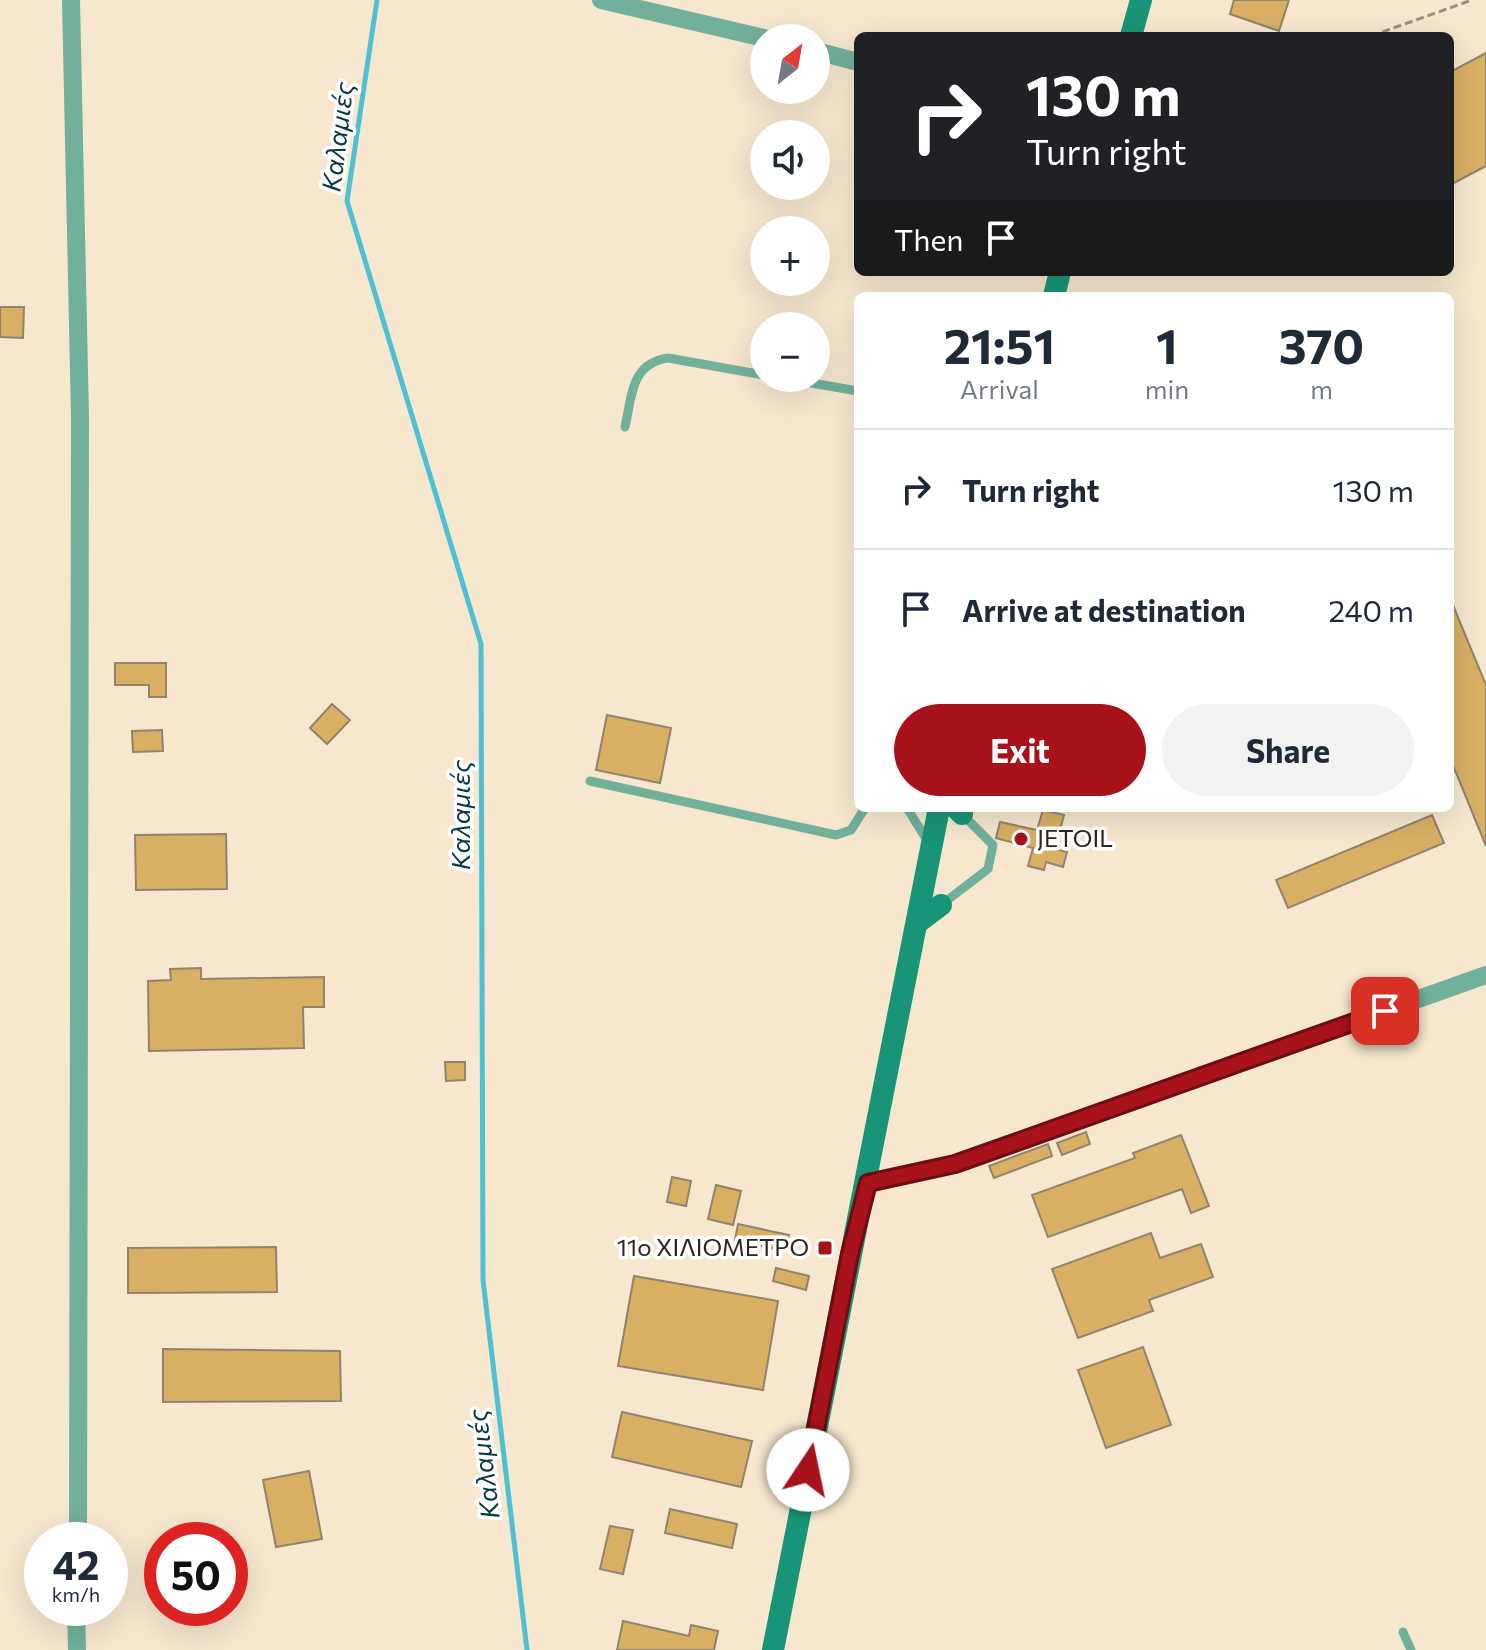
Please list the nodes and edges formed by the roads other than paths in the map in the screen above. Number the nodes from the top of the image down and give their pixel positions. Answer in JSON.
{"nodes":[{"id":1,"x":71,"y":0,"type":"edge"},
{"id":2,"x":601,"y":0,"type":"edge"},
{"id":3,"x":1141,"y":0,"type":"edge"},
{"id":4,"x":1132,"y":32,"type":"edge"},
{"id":5,"x":750,"y":35,"type":"edge"},
{"id":6,"x":830,"y":55,"type":"edge"},
{"id":7,"x":854,"y":61,"type":"edge"},
{"id":8,"x":750,"y":373,"type":"edge"},
{"id":9,"x":830,"y":386,"type":"edge"},
{"id":10,"x":854,"y":390,"type":"edge"},
{"id":11,"x":625,"y":427,"type":"dead end"},
{"id":12,"x":590,"y":781,"type":"dead end"},
{"id":13,"x":862,"y":812,"type":"edge"},
{"id":14,"x":910,"y":812,"type":"edge"},
{"id":15,"x":938,"y":812,"type":"edge"},
{"id":16,"x":960,"y":812,"type":"edge"},
{"id":17,"x":932,"y":848,"type":"junction"},
{"id":18,"x":941,"y":905,"type":"joint"},
{"id":19,"x":917,"y":923,"type":"junction"},
{"id":20,"x":1486,"y":975,"type":"edge"},
{"id":21,"x":868,"y":1183,"type":"junction"},
{"id":22,"x":78,"y":1522,"type":"edge"},
{"id":23,"x":76,"y":1626,"type":"edge"},
{"id":24,"x":1403,"y":1632,"type":"dead end"},
{"id":25,"x":77,"y":1650,"type":"edge"},
{"id":26,"x":773,"y":1650,"type":"edge"},
{"id":27,"x":1411,"y":1650,"type":"edge"}],
"edges":[{"from":1,"to":22,"type":"street"},
{"from":2,"to":5,"type":"street"},
{"from":3,"to":4,"type":"main road"},
{"from":6,"to":7,"type":"street"},
{"from":8,"to":11,"type":"lane"},
{"from":9,"to":10,"type":"lane"},
{"from":12,"to":13,"type":"lane"},
{"from":14,"to":17,"type":"lane"},
{"from":15,"to":17,"type":"main road"},
{"from":16,"to":18,"type":"lane"},
{"from":17,"to":19,"type":"main road"},
{"from":18,"to":19,"type":"main road"},
{"from":19,"to":21,"type":"main road"},
{"from":20,"to":21,"type":"street"},
{"from":21,"to":26,"type":"main road"},
{"from":23,"to":25,"type":"street"},
{"from":24,"to":27,"type":"lane"}]}
